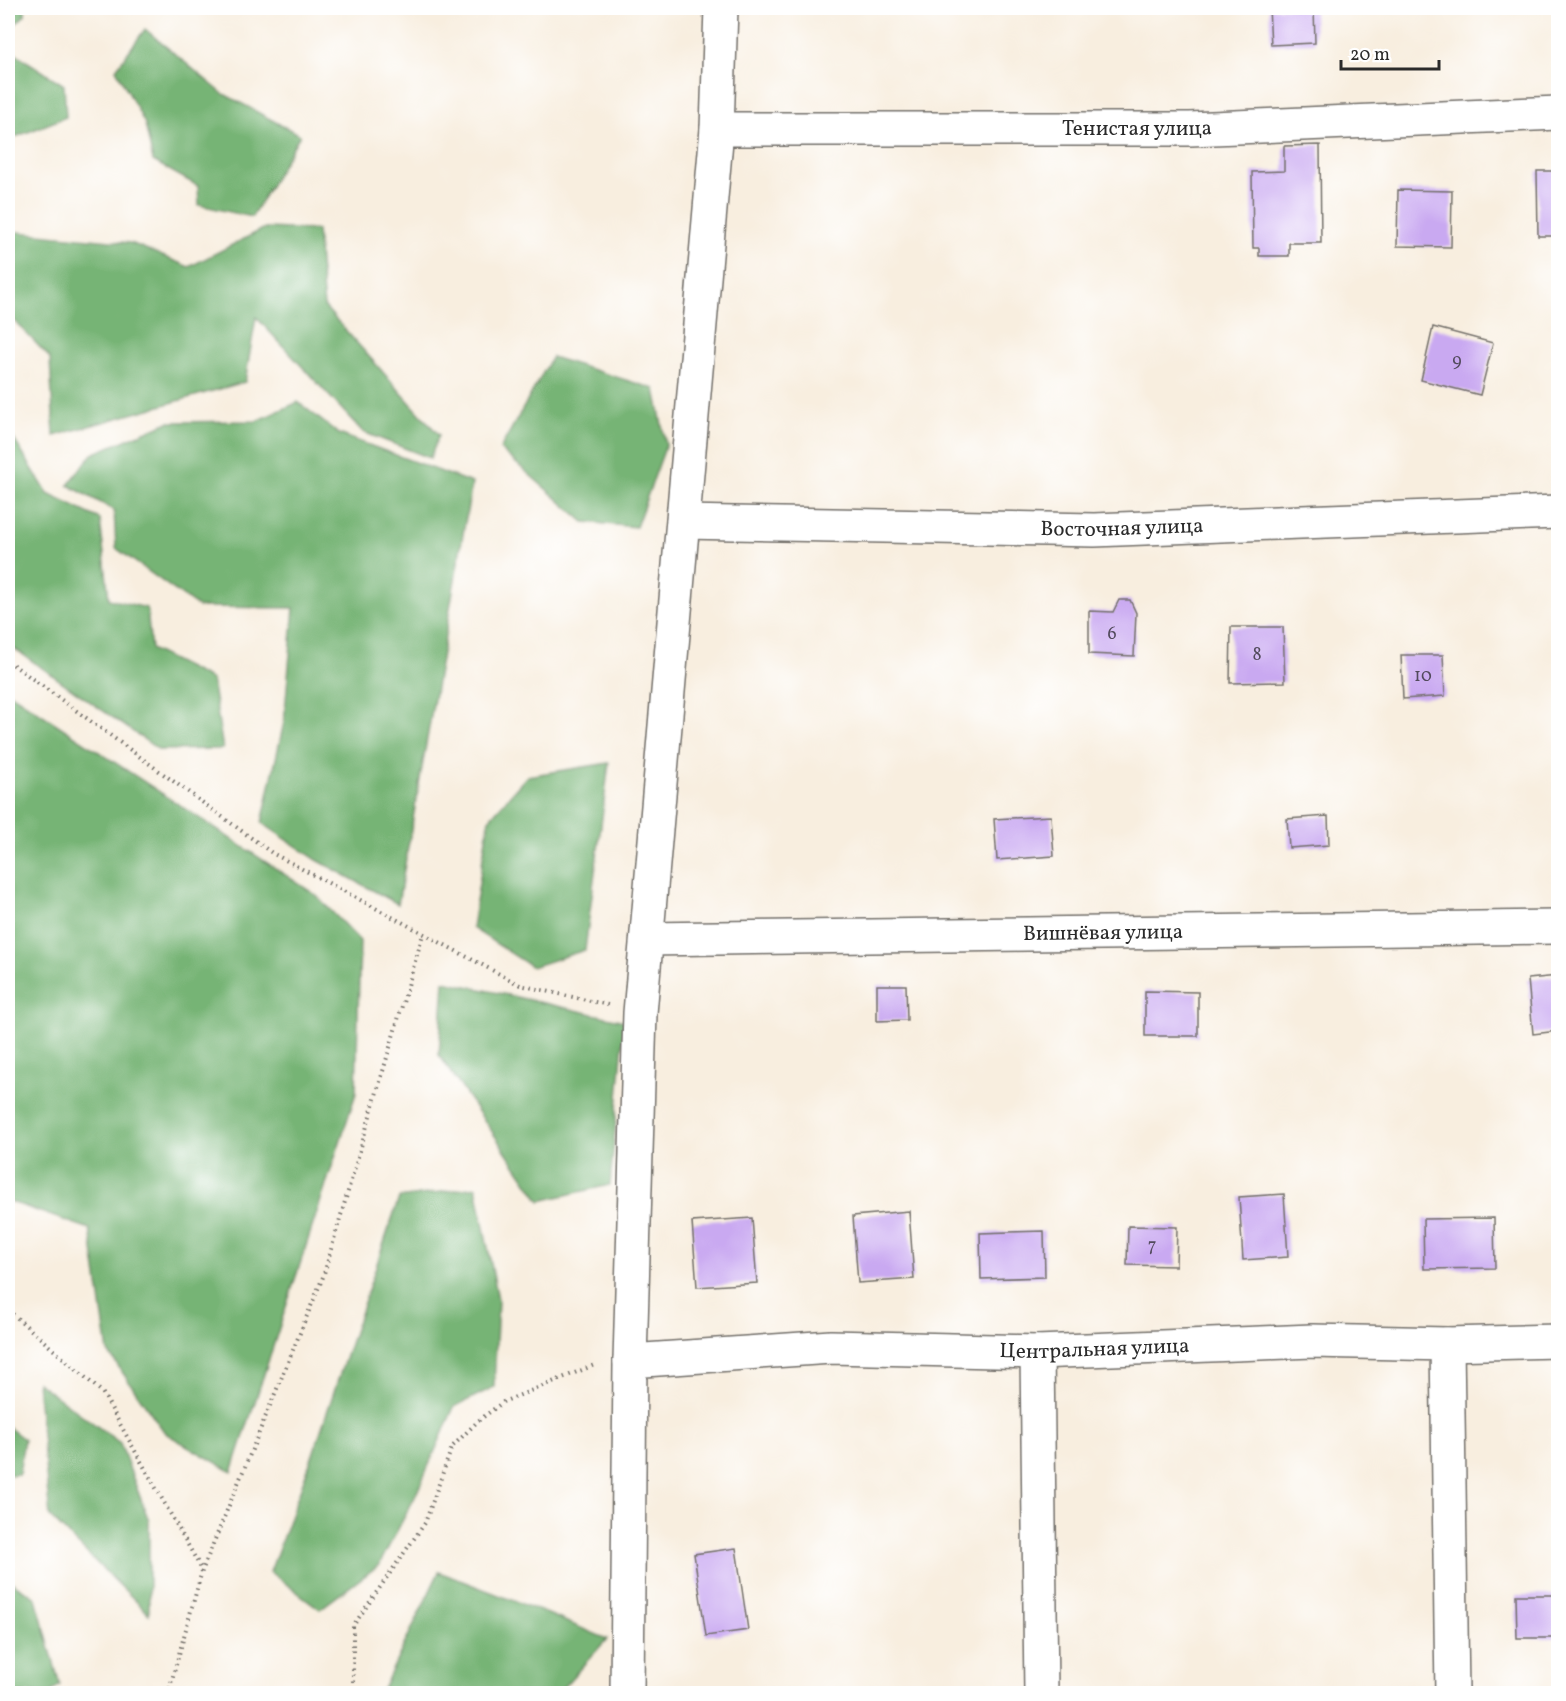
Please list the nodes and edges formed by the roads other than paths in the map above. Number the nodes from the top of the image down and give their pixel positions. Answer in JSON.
{"nodes":[{"id":1,"x":721,"y":8,"type":"edge"},
{"id":2,"x":1558,"y":113,"type":"edge"},
{"id":3,"x":717,"y":129,"type":"junction"},
{"id":4,"x":1558,"y":512,"type":"edge"},
{"id":5,"x":684,"y":522,"type":"junction"},
{"id":6,"x":1558,"y":927,"type":"edge"},
{"id":7,"x":647,"y":939,"type":"junction"},
{"id":8,"x":1558,"y":1341,"type":"edge"},
{"id":9,"x":1447,"y":1344,"type":"junction"},
{"id":10,"x":1036,"y":1352,"type":"junction"},
{"id":11,"x":630,"y":1361,"type":"junction"},
{"id":12,"x":627,"y":1694,"type":"edge"},
{"id":13,"x":1041,"y":1694,"type":"edge"},
{"id":14,"x":1452,"y":1694,"type":"edge"}],
"edges":[{"from":1,"to":3,"type":"street"},
{"from":2,"to":3,"type":"street","name":"Тенистая улица"},
{"from":3,"to":5,"type":"street"},
{"from":4,"to":5,"type":"street","name":"Восточная улица"},
{"from":5,"to":7,"type":"street"},
{"from":6,"to":7,"type":"street","name":"Вишнёвая улица"},
{"from":7,"to":11,"type":"street"},
{"from":8,"to":9,"type":"street","name":"Центральная улица"},
{"from":9,"to":10,"type":"street","name":"Центральная улица"},
{"from":9,"to":14,"type":"street"},
{"from":10,"to":11,"type":"street","name":"Центральная улица"},
{"from":10,"to":13,"type":"street"},
{"from":11,"to":12,"type":"street"}]}
